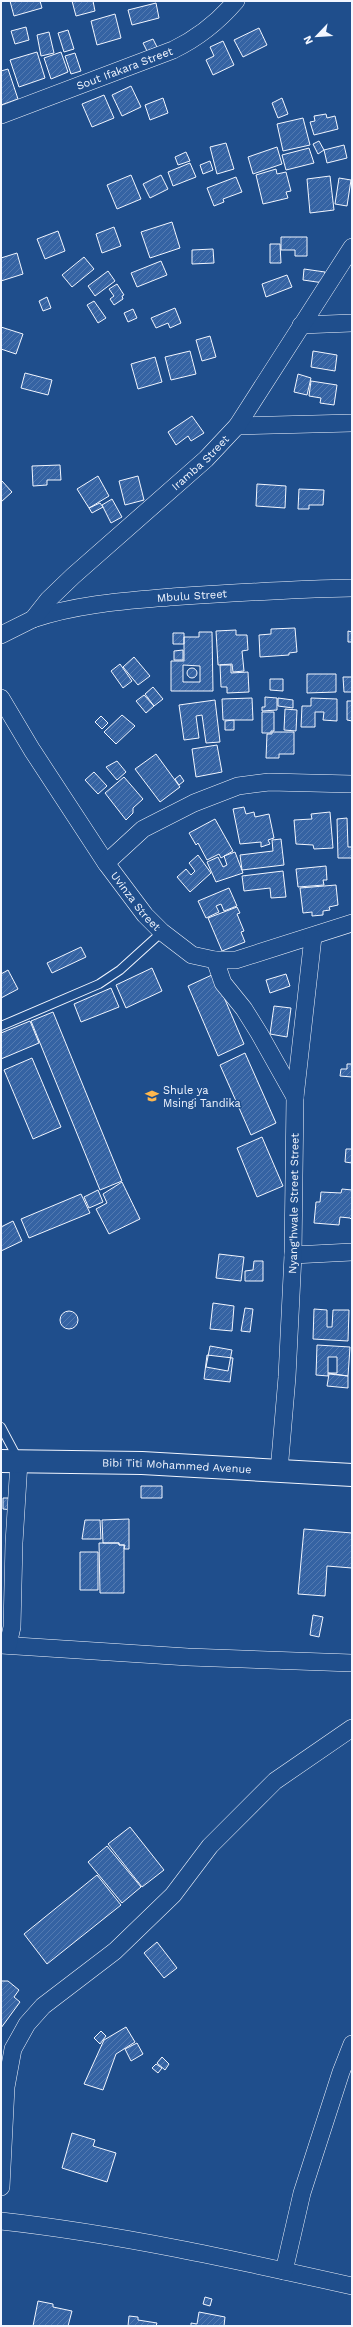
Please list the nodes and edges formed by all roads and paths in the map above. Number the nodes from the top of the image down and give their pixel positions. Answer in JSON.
{"nodes":[{"id":1,"x":236,"y":1,"type":"edge"},
{"id":2,"x":1,"y":115,"type":"edge"},
{"id":3,"x":352,"y":247,"type":"edge"},
{"id":4,"x":352,"y":323,"type":"edge"},
{"id":5,"x":301,"y":325,"type":"junction"},
{"id":6,"x":352,"y":423,"type":"edge"},
{"id":7,"x":237,"y":426,"type":"junction"},
{"id":8,"x":352,"y":588,"type":"edge"},
{"id":9,"x":33,"y":619,"type":"junction"},
{"id":10,"x":1,"y":635,"type":"edge"},
{"id":11,"x":1,"y":698,"type":"edge"},
{"id":12,"x":352,"y":784,"type":"edge"},
{"id":13,"x":106,"y":863,"type":"junction"},
{"id":14,"x":352,"y":922,"type":"edge"},
{"id":15,"x":162,"y":932,"type":"junction"},
{"id":16,"x":313,"y":937,"type":"junction"},
{"id":17,"x":215,"y":960,"type":"junction"},
{"id":18,"x":1,"y":1026,"type":"edge"},
{"id":19,"x":295,"y":1097,"type":"junction"},
{"id":20,"x":352,"y":1252,"type":"edge"},
{"id":21,"x":293,"y":1256,"type":"junction"},
{"id":22,"x":1,"y":1427,"type":"edge"},
{"id":23,"x":10,"y":1461,"type":"edge"},
{"id":24,"x":279,"y":1471,"type":"junction"},
{"id":25,"x":352,"y":1475,"type":"edge"},
{"id":26,"x":5,"y":1645,"type":"edge"},
{"id":27,"x":352,"y":1663,"type":"edge"},
{"id":28,"x":352,"y":1728,"type":"edge"},
{"id":29,"x":352,"y":2044,"type":"edge"},
{"id":30,"x":2,"y":2150,"type":"edge"},
{"id":31,"x":1,"y":2187,"type":"edge"},
{"id":32,"x":1,"y":2222,"type":"edge"},
{"id":33,"x":284,"y":2271,"type":"junction"},
{"id":34,"x":352,"y":2286,"type":"edge"}],
"edges":[{"from":1,"to":2,"type":"street","name":"Sout Ifakara Street"},
{"from":3,"to":5,"type":"street","name":"Iramba Street"},
{"from":4,"to":5,"type":"street"},
{"from":5,"to":7,"type":"street","name":"Iramba Street"},
{"from":6,"to":7,"type":"street"},
{"from":7,"to":9,"type":"street","name":"Iramba Street"},
{"from":8,"to":9,"type":"street","name":"Mbulu Street"},
{"from":9,"to":10,"type":"street","name":"Iramba Street"},
{"from":11,"to":13,"type":"street","name":"Uvinza Street"},
{"from":12,"to":13,"type":"street"},
{"from":13,"to":15,"type":"street","name":"Uvinza Street"},
{"from":14,"to":16,"type":"street","name":"Uvinza Street"},
{"from":15,"to":17,"type":"street","name":"Uvinza Street"},
{"from":15,"to":18,"type":"lane"},
{"from":16,"to":17,"type":"street","name":"Uvinza Street"},
{"from":16,"to":19,"type":"street","name":"Nyang'hwale Street Street"},
{"from":17,"to":19,"type":"street"},
{"from":19,"to":21,"type":"street","name":"Nyang'hwale Street Street"},
{"from":20,"to":21,"type":"street"},
{"from":21,"to":24,"type":"street","name":"Nyang'hwale Street Street"},
{"from":22,"to":23,"type":"lane"},
{"from":23,"to":24,"type":"street","name":"Bibi Titi Mohammed Avenue"},
{"from":23,"to":26,"type":"street"},
{"from":24,"to":25,"type":"street","name":"Bibi Titi Mohammed Avenue"},
{"from":26,"to":27,"type":"street"},
{"from":28,"to":30,"type":"street"},
{"from":29,"to":33,"type":"street"},
{"from":30,"to":31,"type":"street"},
{"from":32,"to":33,"type":"street"},
{"from":33,"to":34,"type":"street"}]}
